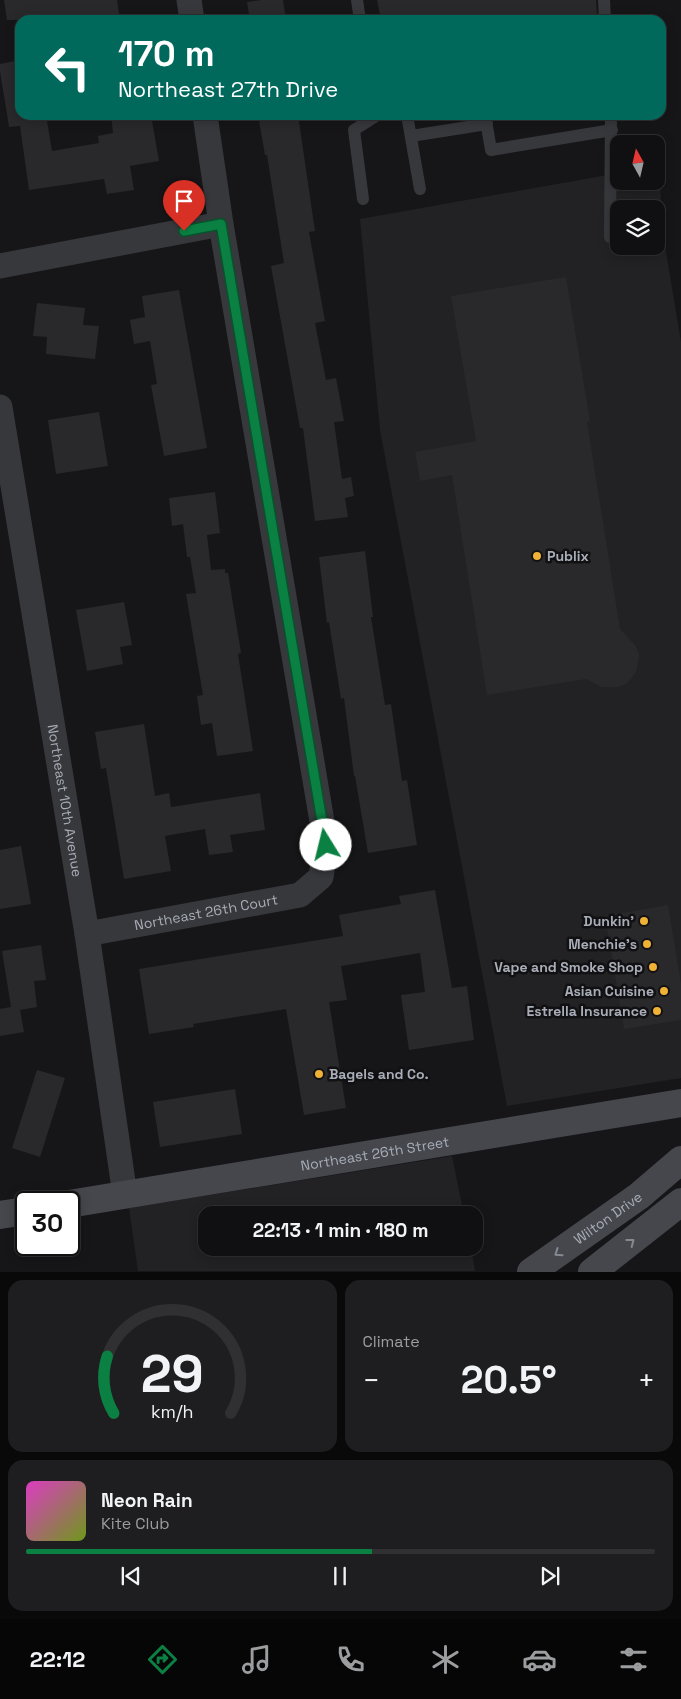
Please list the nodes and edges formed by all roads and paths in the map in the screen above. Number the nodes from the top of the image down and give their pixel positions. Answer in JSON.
{"nodes":[{"id":1,"x":189,"y":0,"type":"edge"},
{"id":2,"x":357,"y":0,"type":"edge"},
{"id":3,"x":604,"y":0,"type":"edge"},
{"id":4,"x":191,"y":15,"type":"edge"},
{"id":5,"x":359,"y":15,"type":"edge"},
{"id":6,"x":605,"y":15,"type":"edge"},
{"id":7,"x":206,"y":120,"type":"edge"},
{"id":8,"x":370,"y":120,"type":"edge"},
{"id":9,"x":408,"y":120,"type":"edge"},
{"id":10,"x":486,"y":120,"type":"edge"},
{"id":11,"x":611,"y":120,"type":"edge"},
{"id":12,"x":612,"y":130,"type":"junction"},
{"id":13,"x":411,"y":136,"type":"junction"},
{"id":14,"x":420,"y":189,"type":"dead end"},
{"id":15,"x":363,"y":199,"type":"dead end"},
{"id":16,"x":611,"y":200,"type":"edge"},
{"id":17,"x":221,"y":224,"type":"junction"},
{"id":18,"x":0,"y":266,"type":"edge"},
{"id":19,"x":0,"y":407,"type":"edge"},
{"id":20,"x":87,"y":934,"type":"junction"},
{"id":21,"x":681,"y":1103,"type":"edge"},
{"id":22,"x":681,"y":1160,"type":"edge"},
{"id":23,"x":125,"y":1195,"type":"junction"},
{"id":24,"x":80,"y":1202,"type":"edge"},
{"id":25,"x":677,"y":1209,"type":"edge"},
{"id":26,"x":15,"y":1213,"type":"edge"},
{"id":27,"x":0,"y":1215,"type":"edge"},
{"id":28,"x":531,"y":1272,"type":"edge"},
{"id":29,"x":592,"y":1272,"type":"edge"}],
"edges":[{"from":1,"to":4,"type":"street"},
{"from":2,"to":5,"type":"lane"},
{"from":3,"to":6,"type":"lane"},
{"from":7,"to":17,"type":"street"},
{"from":8,"to":15,"type":"lane"},
{"from":9,"to":13,"type":"lane"},
{"from":10,"to":12,"type":"lane"},
{"from":10,"to":13,"type":"lane"},
{"from":11,"to":12,"type":"lane"},
{"from":12,"to":16,"type":"lane"},
{"from":13,"to":14,"type":"lane"},
{"from":17,"to":18,"type":"street"},
{"from":17,"to":20,"type":"street","name":"Northeast 26th Court"},
{"from":19,"to":20,"type":"street","name":"Northeast 10th Avenue"},
{"from":20,"to":23,"type":"street","name":"Northeast 10th Avenue"},
{"from":21,"to":23,"type":"street","name":"Northeast 26th Street"},
{"from":22,"to":28,"type":"street","name":"Wilton Drive","one_way":true},
{"from":23,"to":24,"type":"street","name":"Northeast 26th Street"},
{"from":29,"to":25,"type":"street","one_way":true},
{"from":26,"to":27,"type":"street"}]}
